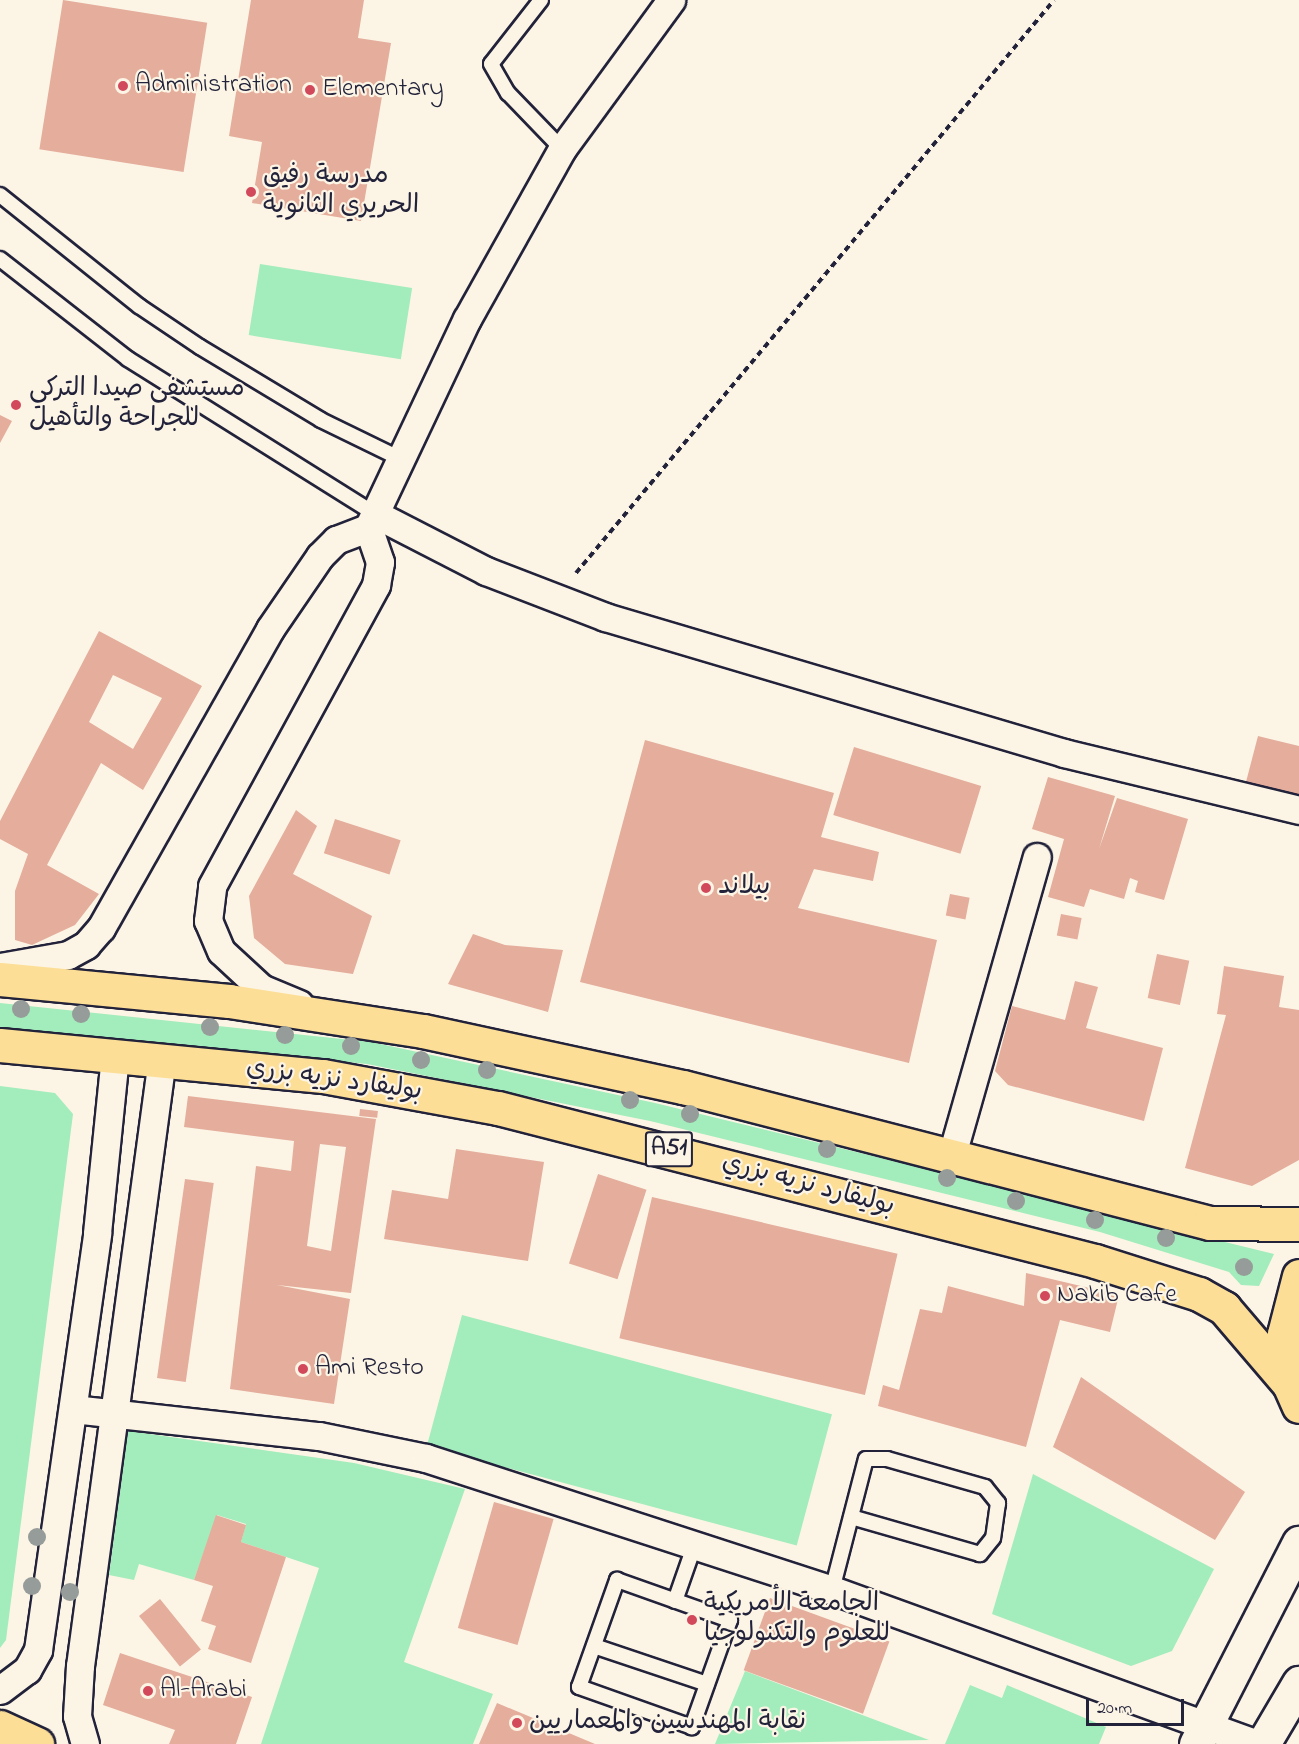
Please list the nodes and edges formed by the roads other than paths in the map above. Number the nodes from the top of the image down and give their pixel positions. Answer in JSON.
{"nodes":[{"id":1,"x":541,"y":0,"type":"edge"},
{"id":2,"x":670,"y":0,"type":"edge"},
{"id":3,"x":562,"y":149,"type":"junction"},
{"id":4,"x":0,"y":195,"type":"edge"},
{"id":5,"x":0,"y":259,"type":"edge"},
{"id":6,"x":399,"y":458,"type":"junction"},
{"id":7,"x":371,"y":521,"type":"junction"},
{"id":8,"x":1299,"y":810,"type":"edge"},
{"id":9,"x":1037,"y":856,"type":"dead end"},
{"id":10,"x":0,"y":967,"type":"edge"},
{"id":11,"x":0,"y":979,"type":"edge"},
{"id":12,"x":333,"y":1017,"type":"junction"},
{"id":13,"x":0,"y":1045,"type":"edge"},
{"id":14,"x":115,"y":1055,"type":"junction"},
{"id":15,"x":162,"y":1059,"type":"junction"},
{"id":16,"x":951,"y":1158,"type":"junction"},
{"id":17,"x":1299,"y":1224,"type":"edge"},
{"id":18,"x":1299,"y":1276,"type":"edge"},
{"id":19,"x":1294,"y":1395,"type":"edge"},
{"id":20,"x":73,"y":1409,"type":"junction"},
{"id":21,"x":116,"y":1415,"type":"junction"},
{"id":22,"x":851,"y":1516,"type":"junction"},
{"id":23,"x":1299,"y":1543,"type":"edge"},
{"id":24,"x":695,"y":1544,"type":"junction"},
{"id":25,"x":832,"y":1590,"type":"junction"},
{"id":26,"x":675,"y":1601,"type":"junction"},
{"id":27,"x":594,"y":1646,"type":"junction"},
{"id":28,"x":1299,"y":1683,"type":"edge"},
{"id":29,"x":707,"y":1684,"type":"junction"},
{"id":30,"x":0,"y":1690,"type":"edge"},
{"id":31,"x":0,"y":1727,"type":"edge"},
{"id":32,"x":1200,"y":1736,"type":"edge"},
{"id":33,"x":37,"y":1744,"type":"edge"},
{"id":34,"x":85,"y":1744,"type":"edge"},
{"id":35,"x":1258,"y":1744,"type":"edge"},
{"id":36,"x":1263,"y":1744,"type":"edge"}],
"edges":[{"from":1,"to":3,"type":"lane"},
{"from":2,"to":3,"type":"street"},
{"from":3,"to":6,"type":"street"},
{"from":4,"to":6,"type":"lane"},
{"from":5,"to":7,"type":"lane"},
{"from":6,"to":7,"type":"street"},
{"from":7,"to":8,"type":"street"},
{"from":7,"to":10,"type":"street"},
{"from":7,"to":12,"type":"street"},
{"from":9,"to":16,"type":"street"},
{"from":11,"to":12,"type":"highway","number":"A51"},
{"from":12,"to":16,"type":"highway","number":"A51"},
{"from":13,"to":14,"type":"highway","name":"بوليفارد نزيه بزري","number":"A51"},
{"from":14,"to":15,"type":"highway","name":"بوليفارد نزيه بزري","number":"A51"},
{"from":14,"to":20,"type":"street"},
{"from":15,"to":19,"type":"highway","name":"بوليفارد نزيه بزري","number":"A51"},
{"from":15,"to":21,"type":"street"},
{"from":16,"to":17,"type":"highway","number":"A51"},
{"from":18,"to":19,"type":"highway","number":"A51"},
{"from":20,"to":21,"type":"street"},
{"from":20,"to":30,"type":"street"},
{"from":21,"to":24,"type":"street"},
{"from":21,"to":34,"type":"street"},
{"from":22,"to":22,"type":"lane"},
{"from":22,"to":25,"type":"lane"},
{"from":23,"to":32,"type":"main road"},
{"from":24,"to":25,"type":"street"},
{"from":24,"to":26,"type":"lane"},
{"from":25,"to":32,"type":"street"},
{"from":26,"to":27,"type":"lane"},
{"from":26,"to":29,"type":"lane"},
{"from":27,"to":29,"type":"lane"},
{"from":27,"to":29,"type":"lane"},
{"from":28,"to":36,"type":"main road"},
{"from":31,"to":33,"type":"highway"},
{"from":32,"to":35,"type":"street"}]}
